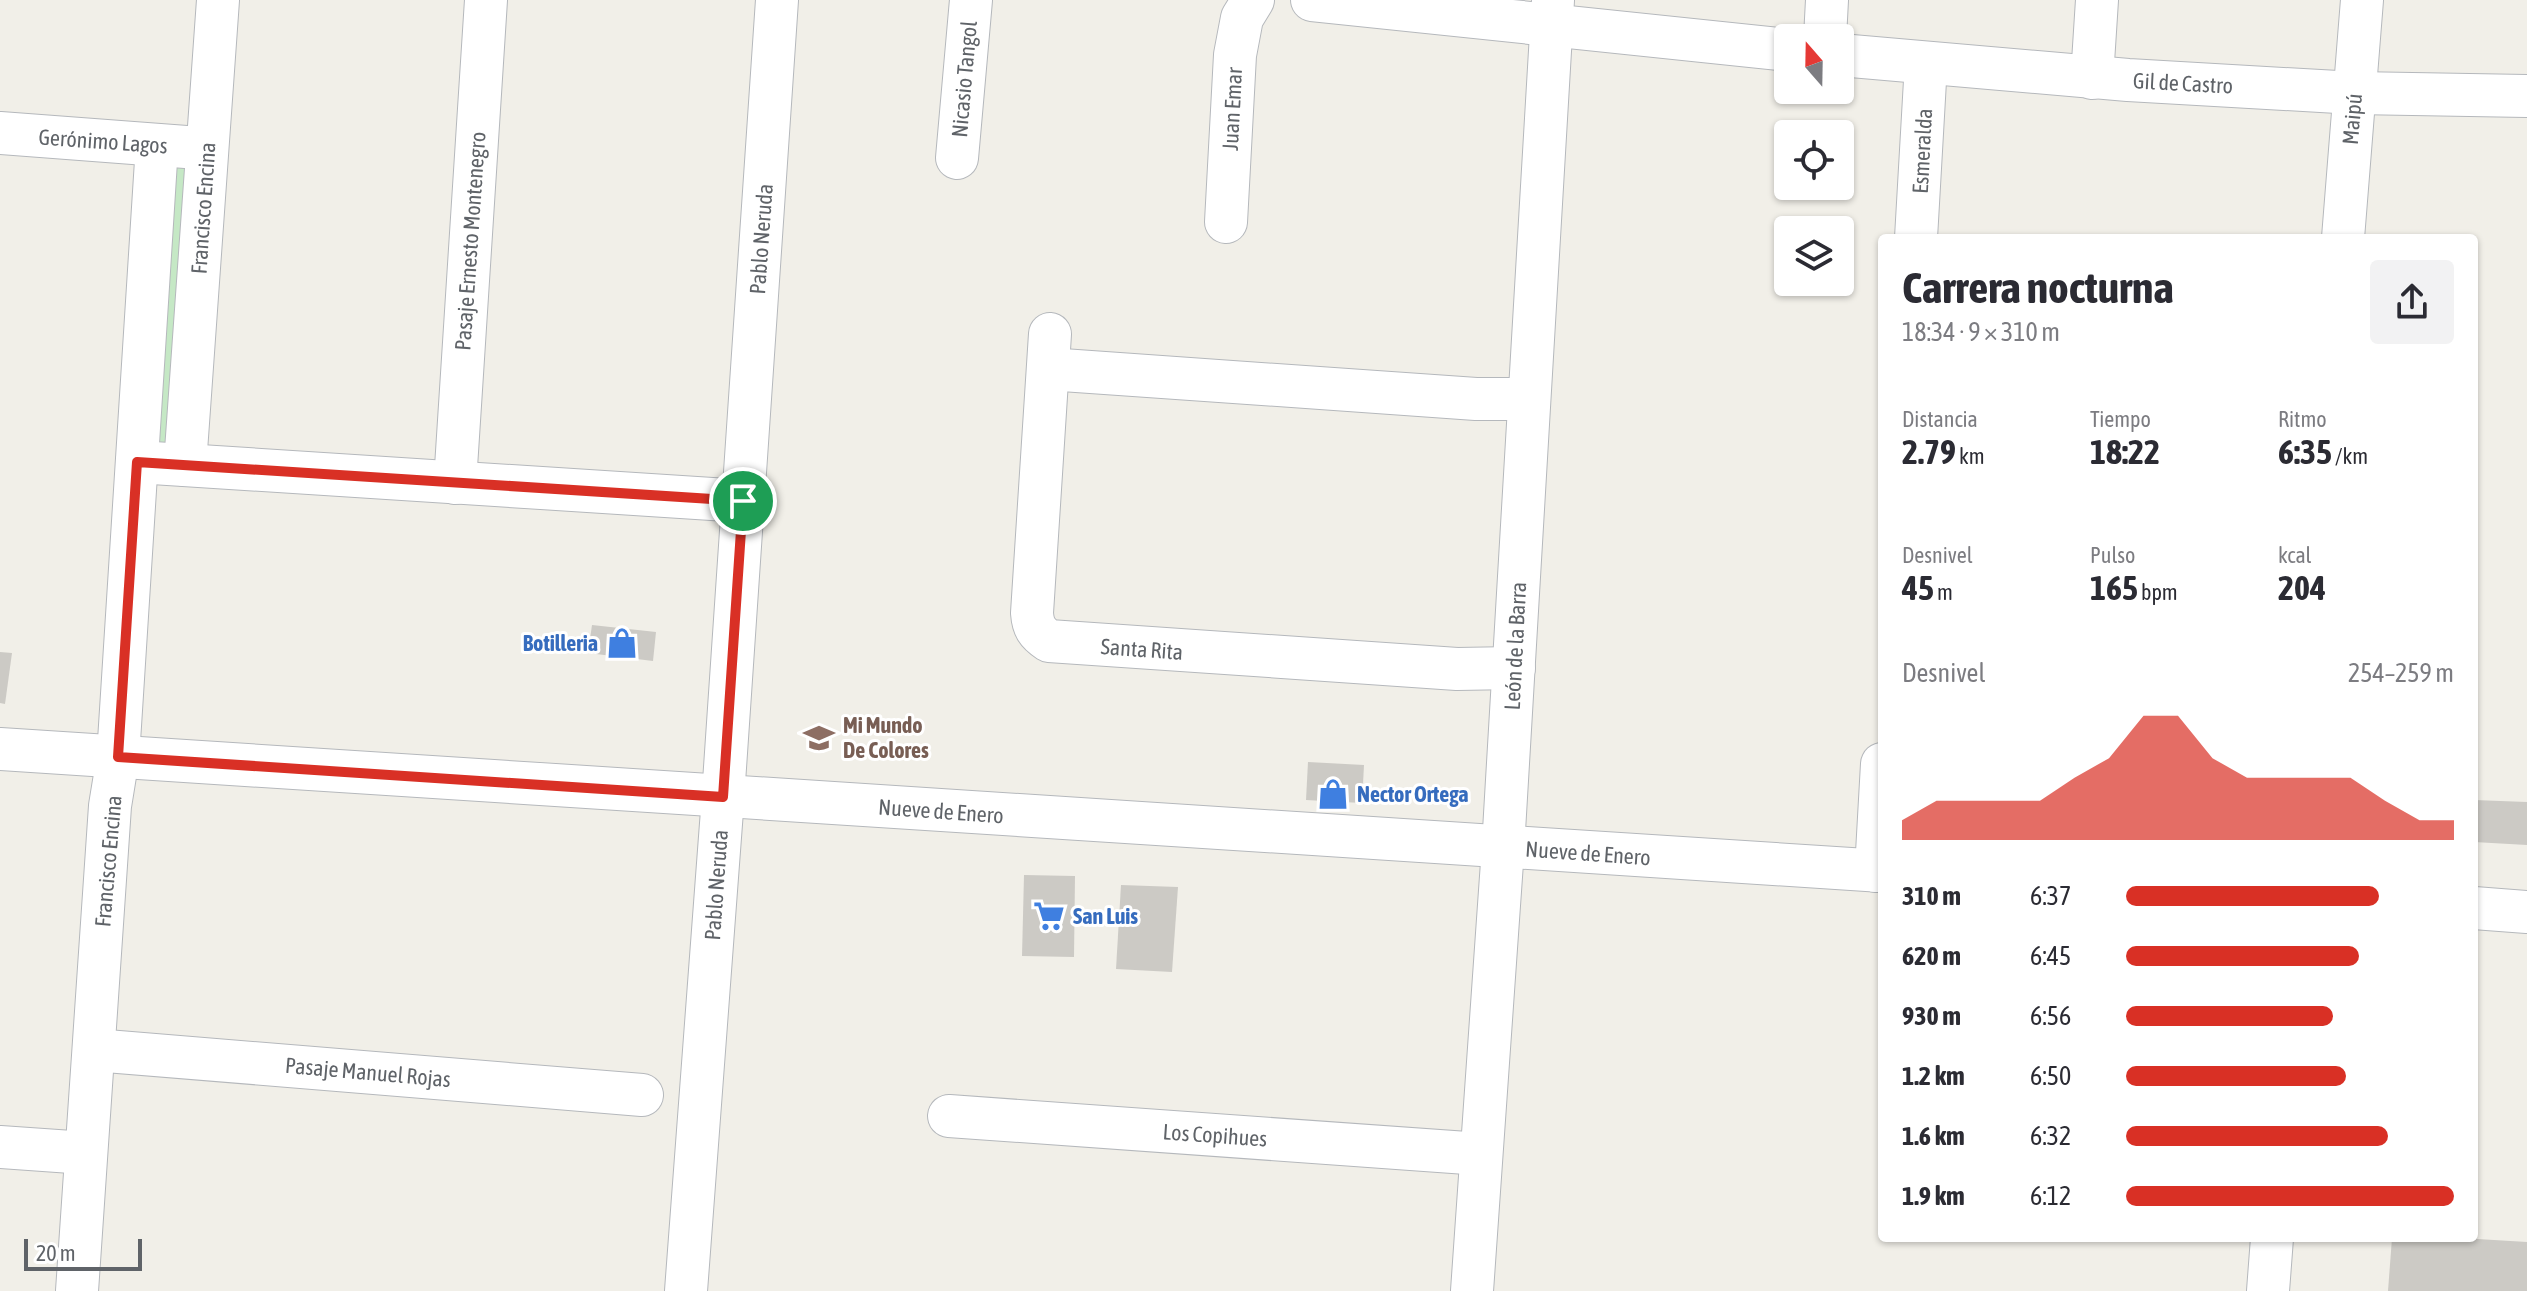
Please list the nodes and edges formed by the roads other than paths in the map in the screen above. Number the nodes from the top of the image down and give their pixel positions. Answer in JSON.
{"nodes":[{"id":1,"x":218,"y":0,"type":"edge"},
{"id":2,"x":486,"y":0,"type":"edge"},
{"id":3,"x":777,"y":0,"type":"edge"},
{"id":4,"x":971,"y":0,"type":"edge"},
{"id":5,"x":1253,"y":0,"type":"edge"},
{"id":6,"x":1312,"y":0,"type":"edge"},
{"id":7,"x":1827,"y":0,"type":"edge"},
{"id":8,"x":2097,"y":0,"type":"edge"},
{"id":9,"x":2362,"y":0,"type":"edge"},
{"id":10,"x":1552,"y":12,"type":"edge"},
{"id":11,"x":1826,"y":24,"type":"edge"},
{"id":12,"x":1774,"y":48,"type":"edge"},
{"id":13,"x":1854,"y":56,"type":"edge"},
{"id":14,"x":1926,"y":63,"type":"junction"},
{"id":15,"x":2092,"y":78,"type":"junction"},
{"id":16,"x":2355,"y":93,"type":"junction"},
{"id":17,"x":2527,"y":96,"type":"edge"},
{"id":18,"x":0,"y":133,"type":"edge"},
{"id":19,"x":157,"y":145,"type":"junction"},
{"id":20,"x":207,"y":148,"type":"junction"},
{"id":21,"x":957,"y":158,"type":"dead end"},
{"id":22,"x":1226,"y":222,"type":"dead end"},
{"id":23,"x":1916,"y":234,"type":"edge"},
{"id":24,"x":2343,"y":234,"type":"edge"},
{"id":25,"x":1529,"y":399,"type":"junction"},
{"id":26,"x":137,"y":462,"type":"junction"},
{"id":27,"x":185,"y":465,"type":"junction"},
{"id":28,"x":455,"y":483,"type":"junction"},
{"id":29,"x":743,"y":501,"type":"junction"},
{"id":30,"x":1514,"y":668,"type":"junction"},
{"id":31,"x":0,"y":749,"type":"edge"},
{"id":32,"x":118,"y":757,"type":"junction"},
{"id":33,"x":723,"y":797,"type":"junction"},
{"id":34,"x":1503,"y":848,"type":"junction"},
{"id":35,"x":1878,"y":871,"type":"edge"},
{"id":36,"x":2478,"y":908,"type":"edge"},
{"id":37,"x":2527,"y":912,"type":"edge"},
{"id":38,"x":94,"y":1050,"type":"junction"},
{"id":39,"x":642,"y":1095,"type":"dead end"},
{"id":40,"x":949,"y":1116,"type":"dead end"},
{"id":41,"x":0,"y":1147,"type":"edge"},
{"id":42,"x":86,"y":1153,"type":"junction"},
{"id":43,"x":1481,"y":1154,"type":"junction"},
{"id":44,"x":2272,"y":1242,"type":"edge"},
{"id":45,"x":77,"y":1291,"type":"edge"},
{"id":46,"x":686,"y":1291,"type":"edge"},
{"id":47,"x":1472,"y":1291,"type":"edge"},
{"id":48,"x":2268,"y":1291,"type":"edge"}],
"edges":[{"from":1,"to":20,"type":"street","name":"Francisco Encina"},
{"from":2,"to":28,"type":"street","name":"Pasaje Ernesto Montenegro"},
{"from":3,"to":29,"type":"street","name":"Pablo Neruda"},
{"from":4,"to":21,"type":"street","name":"Nicasio Tangol"},
{"from":5,"to":22,"type":"street","name":"Juan Emar"},
{"from":6,"to":10,"type":"street"},
{"from":7,"to":11,"type":"street"},
{"from":8,"to":15,"type":"street"},
{"from":9,"to":16,"type":"street","name":"Maipú"},
{"from":10,"to":12,"type":"street"},
{"from":10,"to":25,"type":"street","name":"León de la Barra"},
{"from":13,"to":14,"type":"street","name":"Gil de Castro"},
{"from":14,"to":15,"type":"street","name":"Gil de Castro"},
{"from":14,"to":23,"type":"street","name":"Esmeralda"},
{"from":15,"to":16,"type":"street","name":"Gil de Castro"},
{"from":16,"to":17,"type":"street","name":"Gil de Castro"},
{"from":16,"to":24,"type":"street","name":"Maipú"},
{"from":18,"to":19,"type":"street","name":"Gerónimo Lagos"},
{"from":19,"to":20,"type":"street","name":"Gerónimo Lagos"},
{"from":19,"to":26,"type":"street","name":"Francisco Encina"},
{"from":20,"to":27,"type":"street","name":"Francisco Encina"},
{"from":25,"to":30,"type":"street","name":"León de la Barra"},
{"from":25,"to":30,"type":"street","name":"Santa Rita"},
{"from":26,"to":27,"type":"street"},
{"from":26,"to":32,"type":"street","name":"Francisco Encina"},
{"from":27,"to":28,"type":"street"},
{"from":28,"to":29,"type":"street"},
{"from":29,"to":33,"type":"street","name":"Pablo Neruda"},
{"from":30,"to":34,"type":"street","name":"León de la Barra"},
{"from":31,"to":32,"type":"street","name":"Nueve de Enero"},
{"from":32,"to":33,"type":"street","name":"Nueve de Enero"},
{"from":32,"to":38,"type":"street","name":"Francisco Encina"},
{"from":33,"to":34,"type":"street","name":"Nueve de Enero"},
{"from":33,"to":46,"type":"street","name":"Pablo Neruda"},
{"from":34,"to":35,"type":"street","name":"Nueve de Enero"},
{"from":34,"to":43,"type":"street","name":"León de la Barra"},
{"from":36,"to":37,"type":"street"},
{"from":38,"to":39,"type":"street","name":"Pasaje Manuel Rojas"},
{"from":38,"to":42,"type":"street","name":"Francisco Encina"},
{"from":40,"to":43,"type":"street","name":"Los Copihues"},
{"from":41,"to":42,"type":"street"},
{"from":42,"to":45,"type":"street","name":"Francisco Encina"},
{"from":43,"to":47,"type":"street","name":"León de la Barra"},
{"from":44,"to":48,"type":"street"}]}
